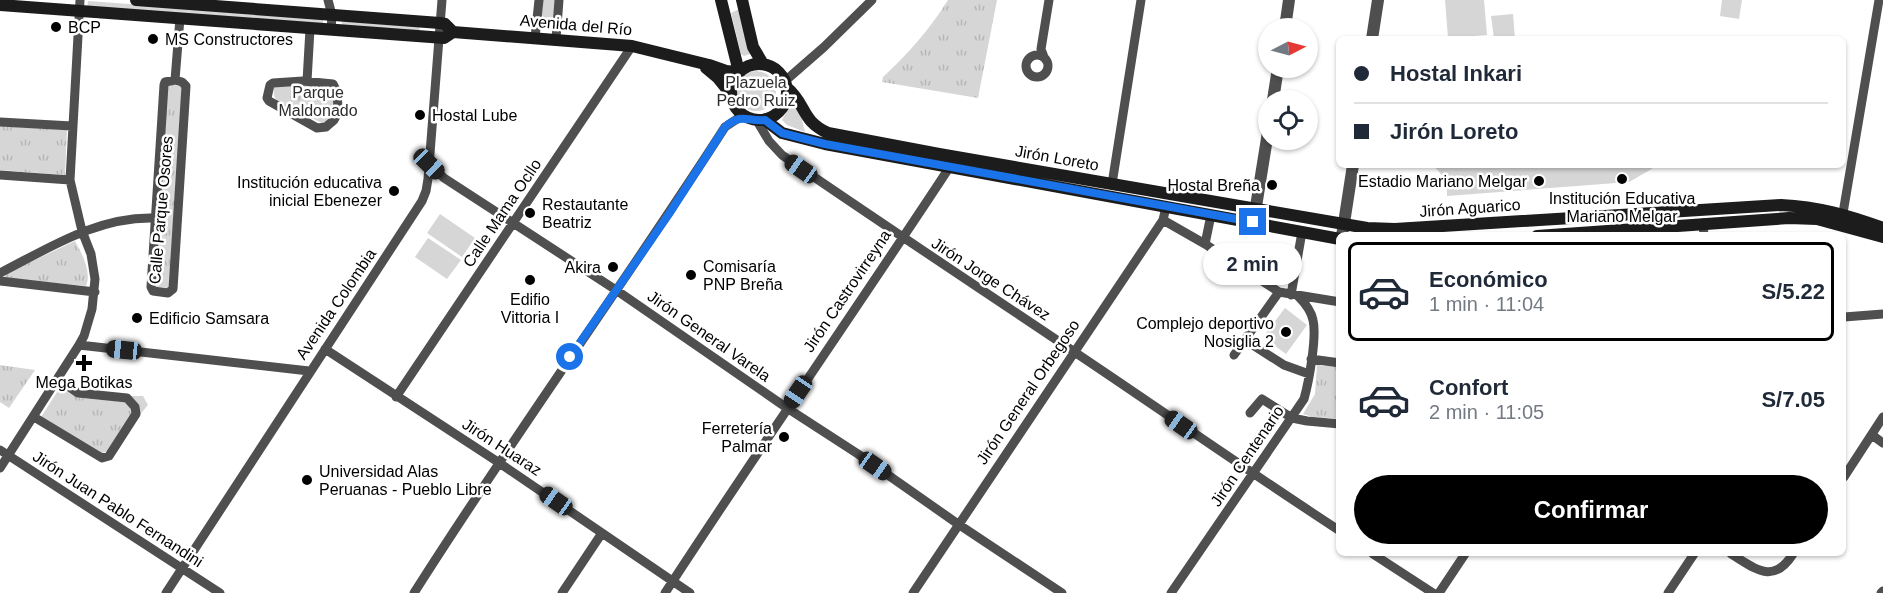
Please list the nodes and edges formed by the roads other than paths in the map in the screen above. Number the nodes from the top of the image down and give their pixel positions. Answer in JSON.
{"nodes":[{"id":1,"x":136,"y":0,"type":"edge"},
{"id":2,"x":328,"y":0,"type":"edge"},
{"id":3,"x":442,"y":0,"type":"edge"},
{"id":4,"x":539,"y":0,"type":"edge"},
{"id":5,"x":559,"y":0,"type":"edge"},
{"id":6,"x":872,"y":0,"type":"edge"},
{"id":7,"x":1049,"y":0,"type":"edge"},
{"id":8,"x":1141,"y":0,"type":"edge"},
{"id":9,"x":1289,"y":0,"type":"edge"},
{"id":10,"x":1378,"y":0,"type":"edge"},
{"id":11,"x":1879,"y":0,"type":"edge"},
{"id":12,"x":172,"y":1,"type":"edge"},
{"id":13,"x":742,"y":2,"type":"edge"},
{"id":14,"x":722,"y":4,"type":"edge"},
{"id":15,"x":0,"y":5,"type":"edge"},
{"id":16,"x":79,"y":6,"type":"edge"},
{"id":17,"x":332,"y":15,"type":"junction"},
{"id":18,"x":180,"y":18,"type":"junction"},
{"id":19,"x":1286,"y":18,"type":"edge"},
{"id":20,"x":440,"y":23,"type":"junction"},
{"id":21,"x":310,"y":29,"type":"junction"},
{"id":22,"x":331,"y":30,"type":"junction"},
{"id":23,"x":453,"y":32,"type":"junction"},
{"id":24,"x":1372,"y":36,"type":"edge"},
{"id":25,"x":439,"y":38,"type":"junction"},
{"id":26,"x":535,"y":38,"type":"junction"},
{"id":27,"x":556,"y":39,"type":"junction"},
{"id":28,"x":632,"y":46,"type":"junction"},
{"id":29,"x":1039,"y":54,"type":"dead end"},
{"id":30,"x":695,"y":62,"type":"junction"},
{"id":31,"x":763,"y":64,"type":"junction"},
{"id":32,"x":739,"y":72,"type":"junction"},
{"id":33,"x":175,"y":80,"type":"junction"},
{"id":34,"x":307,"y":81,"type":"junction"},
{"id":35,"x":786,"y":84,"type":"junction"},
{"id":36,"x":730,"y":93,"type":"junction"},
{"id":37,"x":756,"y":119,"type":"junction"},
{"id":38,"x":0,"y":122,"type":"edge"},
{"id":39,"x":72,"y":126,"type":"junction"},
{"id":40,"x":1265,"y":150,"type":"edge"},
{"id":41,"x":950,"y":162,"type":"junction"},
{"id":42,"x":429,"y":164,"type":"junction"},
{"id":43,"x":1353,"y":168,"type":"edge"},
{"id":44,"x":0,"y":175,"type":"edge"},
{"id":45,"x":70,"y":180,"type":"junction"},
{"id":46,"x":1113,"y":184,"type":"junction"},
{"id":47,"x":1166,"y":207,"type":"junction"},
{"id":48,"x":1211,"y":215,"type":"junction"},
{"id":49,"x":1254,"y":216,"type":"junction"},
{"id":50,"x":155,"y":218,"type":"junction"},
{"id":51,"x":1568,"y":219,"type":"junction"},
{"id":52,"x":1842,"y":219,"type":"junction"},
{"id":53,"x":1163,"y":220,"type":"junction"},
{"id":54,"x":513,"y":224,"type":"junction"},
{"id":55,"x":1883,"y":228,"type":"edge"},
{"id":56,"x":1703,"y":230,"type":"edge"},
{"id":57,"x":82,"y":231,"type":"junction"},
{"id":58,"x":1302,"y":232,"type":"junction"},
{"id":59,"x":1337,"y":232,"type":"edge"},
{"id":60,"x":1342,"y":232,"type":"edge"},
{"id":61,"x":1347,"y":232,"type":"edge"},
{"id":62,"x":1569,"y":232,"type":"edge"},
{"id":63,"x":1636,"y":232,"type":"edge"},
{"id":64,"x":1336,"y":233,"type":"edge"},
{"id":65,"x":1883,"y":237,"type":"edge"},
{"id":66,"x":903,"y":238,"type":"junction"},
{"id":67,"x":1205,"y":244,"type":"junction"},
{"id":68,"x":0,"y":273,"type":"edge"},
{"id":69,"x":0,"y":281,"type":"edge"},
{"id":70,"x":616,"y":290,"type":"junction"},
{"id":71,"x":95,"y":292,"type":"junction"},
{"id":72,"x":1279,"y":292,"type":"junction"},
{"id":73,"x":1295,"y":295,"type":"junction"},
{"id":74,"x":1316,"y":299,"type":"junction"},
{"id":75,"x":1336,"y":302,"type":"edge"},
{"id":76,"x":1883,"y":314,"type":"edge"},
{"id":77,"x":1846,"y":317,"type":"edge"},
{"id":78,"x":1314,"y":322,"type":"junction"},
{"id":79,"x":1245,"y":340,"type":"junction"},
{"id":80,"x":79,"y":345,"type":"junction"},
{"id":81,"x":325,"y":349,"type":"junction"},
{"id":82,"x":1075,"y":352,"type":"junction"},
{"id":83,"x":1234,"y":355,"type":"dead end"},
{"id":84,"x":1311,"y":359,"type":"junction"},
{"id":85,"x":1336,"y":362,"type":"edge"},
{"id":86,"x":309,"y":371,"type":"junction"},
{"id":87,"x":1310,"y":374,"type":"junction"},
{"id":88,"x":58,"y":379,"type":"junction"},
{"id":89,"x":396,"y":398,"type":"junction"},
{"id":90,"x":787,"y":408,"type":"junction"},
{"id":91,"x":1250,"y":413,"type":"dead end"},
{"id":92,"x":34,"y":417,"type":"junction"},
{"id":93,"x":1883,"y":417,"type":"edge"},
{"id":94,"x":1292,"y":418,"type":"junction"},
{"id":95,"x":1336,"y":424,"type":"edge"},
{"id":96,"x":1872,"y":435,"type":"junction"},
{"id":97,"x":1883,"y":443,"type":"edge"},
{"id":98,"x":4,"y":452,"type":"edge"},
{"id":99,"x":498,"y":462,"type":"junction"},
{"id":100,"x":0,"y":468,"type":"edge"},
{"id":101,"x":1253,"y":474,"type":"junction"},
{"id":102,"x":1846,"y":474,"type":"edge"},
{"id":103,"x":958,"y":524,"type":"junction"},
{"id":104,"x":1336,"y":528,"type":"edge"},
{"id":105,"x":602,"y":533,"type":"junction"},
{"id":106,"x":1376,"y":556,"type":"edge"},
{"id":107,"x":1465,"y":556,"type":"edge"},
{"id":108,"x":1694,"y":556,"type":"edge"},
{"id":109,"x":1734,"y":556,"type":"edge"},
{"id":110,"x":1791,"y":556,"type":"edge"},
{"id":111,"x":182,"y":568,"type":"junction"},
{"id":112,"x":672,"y":581,"type":"junction"},
{"id":113,"x":166,"y":593,"type":"edge"},
{"id":114,"x":220,"y":593,"type":"edge"},
{"id":115,"x":414,"y":593,"type":"edge"},
{"id":116,"x":562,"y":593,"type":"edge"},
{"id":117,"x":665,"y":593,"type":"edge"},
{"id":118,"x":690,"y":593,"type":"edge"},
{"id":119,"x":913,"y":593,"type":"edge"},
{"id":120,"x":1062,"y":593,"type":"edge"},
{"id":121,"x":1171,"y":593,"type":"edge"},
{"id":122,"x":1433,"y":593,"type":"edge"},
{"id":123,"x":1439,"y":593,"type":"edge"},
{"id":124,"x":1668,"y":593,"type":"edge"}],
"edges":[{"from":1,"to":12,"type":"main road"},
{"from":2,"to":17,"type":"street"},
{"from":3,"to":20,"type":"street","name":"Avenida Colombia"},
{"from":4,"to":26,"type":"street"},
{"from":5,"to":27,"type":"street"},
{"from":6,"to":35,"type":"street"},
{"from":7,"to":29,"type":"street"},
{"from":8,"to":46,"type":"street"},
{"from":9,"to":19,"type":"street"},
{"from":10,"to":24,"type":"street"},
{"from":11,"to":52,"type":"street"},
{"from":12,"to":17,"type":"main road"},
{"from":13,"to":14,"type":"main road"},
{"from":13,"to":31,"type":"main road"},
{"from":14,"to":32,"type":"main road"},
{"from":15,"to":16,"type":"main road","name":"Avenida del Río"},
{"from":16,"to":18,"type":"main road","name":"Avenida del Río"},
{"from":16,"to":39,"type":"street"},
{"from":17,"to":20,"type":"main road"},
{"from":17,"to":22,"type":"street"},
{"from":18,"to":21,"type":"main road","name":"Avenida del Río"},
{"from":18,"to":33,"type":"street","name":"Calle Parque Osores"},
{"from":20,"to":23,"type":"main road"},
{"from":20,"to":25,"type":"street","name":"Avenida Colombia"},
{"from":21,"to":22,"type":"main road","name":"Avenida del Río"},
{"from":21,"to":34,"type":"street"},
{"from":22,"to":25,"type":"main road","name":"Avenida del Río"},
{"from":23,"to":25,"type":"main road","name":"Avenida del Río"},
{"from":23,"to":26,"type":"main road","name":"Avenida del Río"},
{"from":25,"to":42,"type":"street","name":"Avenida Colombia"},
{"from":26,"to":27,"type":"main road","name":"Avenida del Río"},
{"from":27,"to":28,"type":"main road","name":"Avenida del Río"},
{"from":28,"to":30,"type":"main road","name":"Avenida del Río"},
{"from":28,"to":54,"type":"street","name":"Calle Mama Ocllo"},
{"from":30,"to":32,"type":"main road","name":"Avenida del Río"},
{"from":30,"to":36,"type":"main road","name":"Avenida del Río"},
{"from":31,"to":32,"type":"main road"},
{"from":31,"to":35,"type":"main road"},
{"from":32,"to":36,"type":"main road"},
{"from":33,"to":50,"type":"street","name":"Calle Parque Osores"},
{"from":33,"to":50,"type":"street","name":"Calle Parque Osores"},
{"from":34,"to":34,"type":"street"},
{"from":35,"to":37,"type":"main road"},
{"from":35,"to":41,"type":"main road","name":"Jirón Loreto"},
{"from":36,"to":37,"type":"main road"},
{"from":37,"to":41,"type":"main road","name":"Jirón Loreto"},
{"from":37,"to":66,"type":"street","name":"Jirón Jorge Chávez"},
{"from":37,"to":70,"type":"street"},
{"from":38,"to":39,"type":"street"},
{"from":39,"to":45,"type":"street"},
{"from":40,"to":49,"type":"street"},
{"from":41,"to":46,"type":"main road","name":"Jirón Loreto"},
{"from":41,"to":47,"type":"main road","name":"Jirón Loreto"},
{"from":41,"to":66,"type":"street","name":"Jirón Castrovirreyna"},
{"from":42,"to":54,"type":"street","name":"Jirón General Varela"},
{"from":42,"to":81,"type":"street","name":"Avenida Colombia"},
{"from":43,"to":60,"type":"street"},
{"from":44,"to":45,"type":"street"},
{"from":45,"to":57,"type":"street"},
{"from":46,"to":49,"type":"main road","name":"Jirón Loreto"},
{"from":47,"to":48,"type":"main road","name":"Jirón Loreto"},
{"from":47,"to":53,"type":"street","name":"Jirón General Orbegoso"},
{"from":48,"to":49,"type":"main road","name":"Jirón Loreto"},
{"from":48,"to":67,"type":"street"},
{"from":49,"to":58,"type":"main road","name":"Jirón Loreto"},
{"from":49,"to":59,"type":"main road","name":"Jirón Loreto"},
{"from":50,"to":57,"type":"street"},
{"from":51,"to":52,"type":"main road","name":"Jirón Aguarico"},
{"from":51,"to":61,"type":"main road","name":"Jirón Aguarico"},
{"from":51,"to":62,"type":"street"},
{"from":52,"to":55,"type":"main road","name":"Jirón Aguarico"},
{"from":52,"to":56,"type":"main road","name":"Jirón Aguarico"},
{"from":52,"to":65,"type":"main road","name":"Jirón Aguarico"},
{"from":53,"to":67,"type":"street"},
{"from":53,"to":82,"type":"street","name":"Jirón General Orbegoso"},
{"from":54,"to":70,"type":"street","name":"Jirón General Varela"},
{"from":54,"to":89,"type":"street","name":"Calle Mama Ocllo"},
{"from":56,"to":63,"type":"main road","name":"Jirón Aguarico"},
{"from":57,"to":68,"type":"street"},
{"from":57,"to":71,"type":"street"},
{"from":58,"to":64,"type":"main road","name":"Jirón Loreto"},
{"from":58,"to":73,"type":"street"},
{"from":66,"to":82,"type":"street","name":"Jirón Jorge Chávez"},
{"from":66,"to":90,"type":"street","name":"Jirón Castrovirreyna"},
{"from":67,"to":72,"type":"street"},
{"from":69,"to":71,"type":"street"},
{"from":70,"to":90,"type":"street","name":"Jirón General Varela"},
{"from":70,"to":99,"type":"street"},
{"from":71,"to":80,"type":"street"},
{"from":72,"to":73,"type":"street"},
{"from":72,"to":79,"type":"street"},
{"from":73,"to":74,"type":"street"},
{"from":73,"to":78,"type":"street"},
{"from":74,"to":75,"type":"street"},
{"from":74,"to":78,"type":"street","name":"Jirón Centenario"},
{"from":76,"to":77,"type":"street"},
{"from":78,"to":84,"type":"street","name":"Jirón Centenario"},
{"from":79,"to":83,"type":"street"},
{"from":79,"to":87,"type":"street"},
{"from":80,"to":86,"type":"street"},
{"from":80,"to":88,"type":"street"},
{"from":81,"to":86,"type":"street","name":"Avenida Colombia"},
{"from":81,"to":89,"type":"street","name":"Jirón Huaraz"},
{"from":82,"to":101,"type":"street","name":"Jirón Jorge Chávez"},
{"from":82,"to":103,"type":"street","name":"Jirón General Orbegoso"},
{"from":84,"to":85,"type":"street"},
{"from":84,"to":87,"type":"street","name":"Jirón Centenario"},
{"from":86,"to":111,"type":"street","name":"Avenida Colombia"},
{"from":87,"to":94,"type":"street","name":"Jirón Centenario"},
{"from":88,"to":92,"type":"street"},
{"from":88,"to":92,"type":"street"},
{"from":89,"to":99,"type":"street","name":"Jirón Huaraz"},
{"from":90,"to":103,"type":"street","name":"Jirón General Varela"},
{"from":90,"to":112,"type":"street","name":"Jirón Castrovirreyna"},
{"from":91,"to":94,"type":"street"},
{"from":92,"to":98,"type":"street"},
{"from":93,"to":96,"type":"street"},
{"from":94,"to":95,"type":"street"},
{"from":94,"to":101,"type":"street","name":"Jirón Centenario"},
{"from":96,"to":97,"type":"street"},
{"from":96,"to":102,"type":"street"},
{"from":98,"to":100,"type":"street"},
{"from":98,"to":111,"type":"street","name":"Jirón Juan Pablo Fernandini"},
{"from":99,"to":105,"type":"street","name":"Jirón Huaraz"},
{"from":99,"to":115,"type":"street"},
{"from":101,"to":104,"type":"street","name":"Jirón Jorge Chávez"},
{"from":101,"to":121,"type":"street","name":"Jirón Centenario"},
{"from":103,"to":119,"type":"street","name":"Jirón General Orbegoso"},
{"from":103,"to":120,"type":"street","name":"Jirón General Varela"},
{"from":105,"to":112,"type":"street","name":"Jirón Huaraz"},
{"from":105,"to":116,"type":"street"},
{"from":106,"to":122,"type":"street"},
{"from":107,"to":123,"type":"street"},
{"from":108,"to":124,"type":"street"},
{"from":109,"to":110,"type":"street"},
{"from":111,"to":113,"type":"street","name":"Avenida Colombia"},
{"from":111,"to":114,"type":"street","name":"Jirón Juan Pablo Fernandini"},
{"from":112,"to":117,"type":"street","name":"Jirón Castrovirreyna"},
{"from":112,"to":118,"type":"street","name":"Jirón Huaraz"}]}
